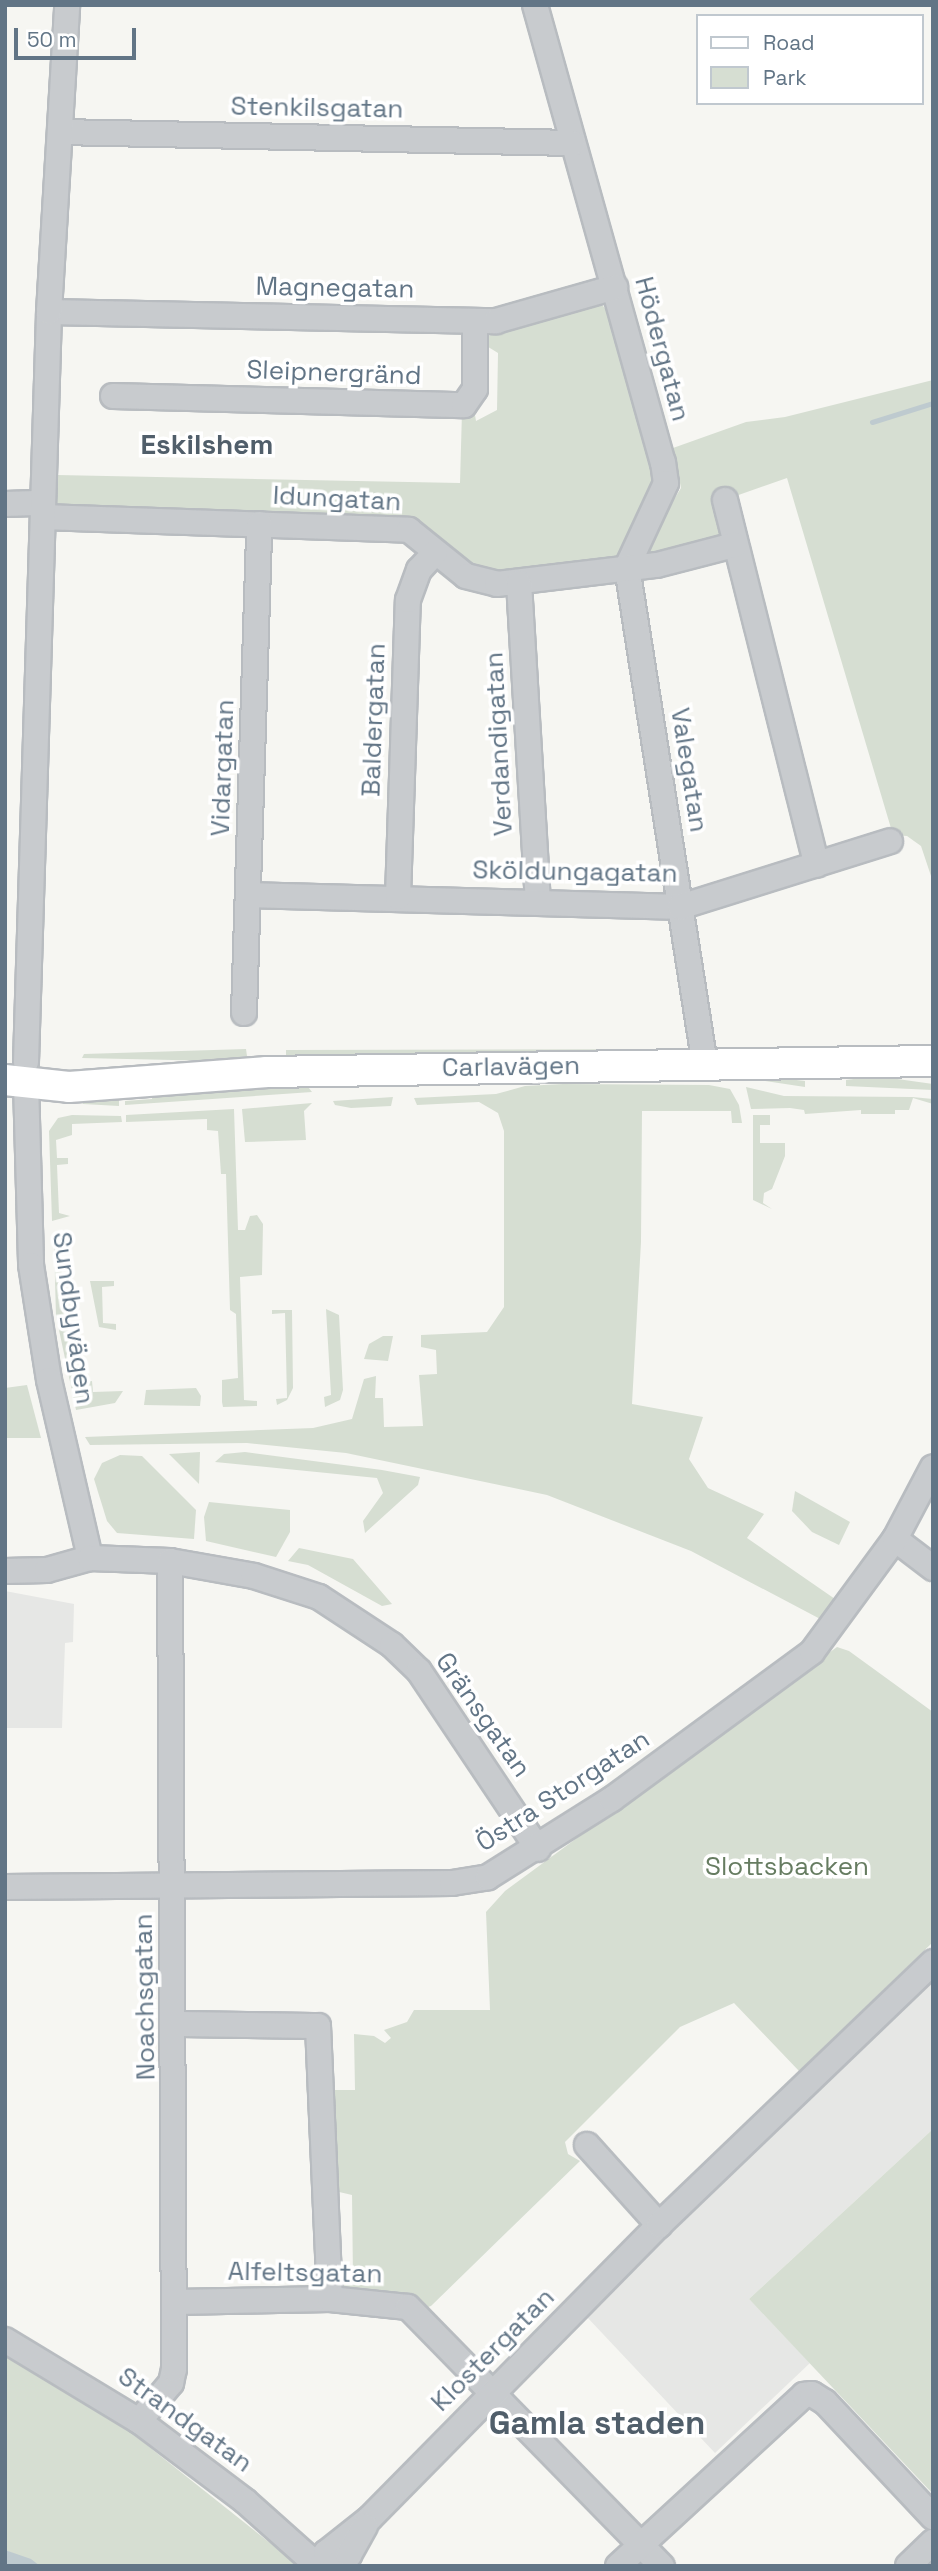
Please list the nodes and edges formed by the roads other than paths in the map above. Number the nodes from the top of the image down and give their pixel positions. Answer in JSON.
{"nodes":[{"id":1,"x":67,"y":5,"type":"edge"},
{"id":2,"x":535,"y":5,"type":"edge"},
{"id":3,"x":60,"y":132,"type":"junction"},
{"id":4,"x":573,"y":142,"type":"junction"},
{"id":5,"x":615,"y":287,"type":"junction"},
{"id":6,"x":50,"y":312,"type":"junction"},
{"id":7,"x":475,"y":321,"type":"junction"},
{"id":8,"x":113,"y":396,"type":"dead end"},
{"id":9,"x":724,"y":500,"type":"dead end"},
{"id":10,"x":5,"y":504,"type":"edge"},
{"id":11,"x":43,"y":510,"type":"junction"},
{"id":12,"x":260,"y":524,"type":"junction"},
{"id":13,"x":734,"y":545,"type":"junction"},
{"id":14,"x":435,"y":553,"type":"junction"},
{"id":15,"x":627,"y":567,"type":"junction"},
{"id":16,"x":519,"y":583,"type":"junction"},
{"id":17,"x":890,"y":841,"type":"dead end"},
{"id":18,"x":817,"y":865,"type":"junction"},
{"id":19,"x":249,"y":895,"type":"junction"},
{"id":20,"x":398,"y":897,"type":"junction"},
{"id":21,"x":538,"y":901,"type":"junction"},
{"id":22,"x":680,"y":907,"type":"junction"},
{"id":23,"x":244,"y":1013,"type":"dead end"},
{"id":24,"x":933,"y":1061,"type":"edge"},
{"id":25,"x":826,"y":1063,"type":"junction"},
{"id":26,"x":705,"y":1065,"type":"junction"},
{"id":27,"x":16,"y":1071,"type":"edge"},
{"id":28,"x":933,"y":1077,"type":"edge"},
{"id":29,"x":933,"y":1467,"type":"edge"},
{"id":30,"x":895,"y":1539,"type":"junction"},
{"id":31,"x":90,"y":1558,"type":"junction"},
{"id":32,"x":170,"y":1561,"type":"junction"},
{"id":33,"x":933,"y":1568,"type":"edge"},
{"id":34,"x":5,"y":1572,"type":"edge"},
{"id":35,"x":538,"y":1849,"type":"junction"},
{"id":36,"x":5,"y":1886,"type":"edge"},
{"id":37,"x":173,"y":1886,"type":"junction"},
{"id":38,"x":933,"y":1962,"type":"edge"},
{"id":39,"x":176,"y":2024,"type":"junction"},
{"id":40,"x":587,"y":2145,"type":"dead end"},
{"id":41,"x":659,"y":2225,"type":"junction"},
{"id":42,"x":330,"y":2299,"type":"junction"},
{"id":43,"x":175,"y":2302,"type":"junction"},
{"id":44,"x":5,"y":2340,"type":"edge"},
{"id":45,"x":491,"y":2393,"type":"junction"},
{"id":46,"x":139,"y":2421,"type":"junction"},
{"id":47,"x":933,"y":2517,"type":"edge"},
{"id":48,"x":370,"y":2518,"type":"junction"},
{"id":49,"x":933,"y":2542,"type":"edge"},
{"id":50,"x":641,"y":2544,"type":"junction"},
{"id":51,"x":320,"y":2566,"type":"edge"},
{"id":52,"x":335,"y":2566,"type":"edge"},
{"id":53,"x":618,"y":2566,"type":"edge"},
{"id":54,"x":662,"y":2566,"type":"edge"},
{"id":55,"x":908,"y":2566,"type":"edge"}],
"edges":[{"from":1,"to":3,"type":"street","name":"Sundbyvägen"},
{"from":2,"to":4,"type":"street","name":"Hödergatan"},
{"from":3,"to":4,"type":"street","name":"Stenkilsgatan"},
{"from":3,"to":6,"type":"street","name":"Sundbyvägen"},
{"from":4,"to":5,"type":"street","name":"Hödergatan"},
{"from":5,"to":7,"type":"street","name":"Magnegatan"},
{"from":5,"to":15,"type":"street","name":"Hödergatan"},
{"from":6,"to":7,"type":"street","name":"Magnegatan"},
{"from":6,"to":11,"type":"street","name":"Sundbyvägen"},
{"from":7,"to":8,"type":"street","name":"Sleipnergränd"},
{"from":9,"to":13,"type":"street"},
{"from":10,"to":11,"type":"street","name":"Idungatan"},
{"from":11,"to":12,"type":"street","name":"Idungatan"},
{"from":11,"to":27,"type":"street","name":"Sundbyvägen"},
{"from":12,"to":14,"type":"street","name":"Idungatan"},
{"from":12,"to":19,"type":"street","name":"Vidargatan"},
{"from":13,"to":15,"type":"street","name":"Idungatan"},
{"from":13,"to":18,"type":"street"},
{"from":14,"to":16,"type":"street","name":"Idungatan"},
{"from":14,"to":20,"type":"street","name":"Baldergatan"},
{"from":15,"to":16,"type":"street","name":"Idungatan"},
{"from":15,"to":22,"type":"street","name":"Valegatan"},
{"from":16,"to":21,"type":"street","name":"Verdandigatan"},
{"from":17,"to":18,"type":"street","name":"Sköldungagatan"},
{"from":18,"to":22,"type":"street","name":"Sköldungagatan"},
{"from":19,"to":20,"type":"street","name":"Sköldungagatan"},
{"from":19,"to":23,"type":"street","name":"Vidargatan"},
{"from":20,"to":21,"type":"street","name":"Sköldungagatan"},
{"from":21,"to":22,"type":"street","name":"Sköldungagatan"},
{"from":22,"to":26,"type":"street","name":"Valegatan"},
{"from":24,"to":25,"type":"main road","name":"Carlavägen"},
{"from":25,"to":26,"type":"main road","name":"Carlavägen"},
{"from":25,"to":28,"type":"main road","name":"Carlavägen"},
{"from":26,"to":27,"type":"main road","name":"Carlavägen"},
{"from":27,"to":31,"type":"street","name":"Sundbyvägen"},
{"from":29,"to":30,"type":"street","name":"Östra Storgatan"},
{"from":30,"to":33,"type":"street"},
{"from":30,"to":35,"type":"street","name":"Östra Storgatan"},
{"from":31,"to":32,"type":"street","name":"Gränsgatan"},
{"from":31,"to":34,"type":"street","name":"Gränsgatan"},
{"from":32,"to":35,"type":"street","name":"Gränsgatan"},
{"from":32,"to":37,"type":"street","name":"Noachsgatan"},
{"from":35,"to":37,"type":"street","name":"Östra Storgatan"},
{"from":36,"to":37,"type":"street","name":"Östra Storgatan"},
{"from":37,"to":39,"type":"street","name":"Noachsgatan"},
{"from":38,"to":41,"type":"street","name":"Klostergatan"},
{"from":39,"to":42,"type":"street"},
{"from":39,"to":43,"type":"street","name":"Noachsgatan"},
{"from":40,"to":41,"type":"street"},
{"from":41,"to":45,"type":"street","name":"Klostergatan"},
{"from":42,"to":43,"type":"street","name":"Alfeltsgatan"},
{"from":42,"to":45,"type":"street","name":"Alfeltsgatan"},
{"from":43,"to":46,"type":"street","name":"Noachsgatan"},
{"from":44,"to":46,"type":"street","name":"Strandgatan"},
{"from":45,"to":48,"type":"street","name":"Klostergatan"},
{"from":45,"to":50,"type":"street","name":"Alfeltsgatan"},
{"from":46,"to":51,"type":"street","name":"Strandgatan"},
{"from":47,"to":50,"type":"street"},
{"from":48,"to":51,"type":"street","name":"Klostergatan"},
{"from":48,"to":52,"type":"street","name":"Klostergatan"},
{"from":49,"to":55,"type":"street"},
{"from":50,"to":53,"type":"street"},
{"from":50,"to":54,"type":"street","name":"Alfeltsgatan"}]}
